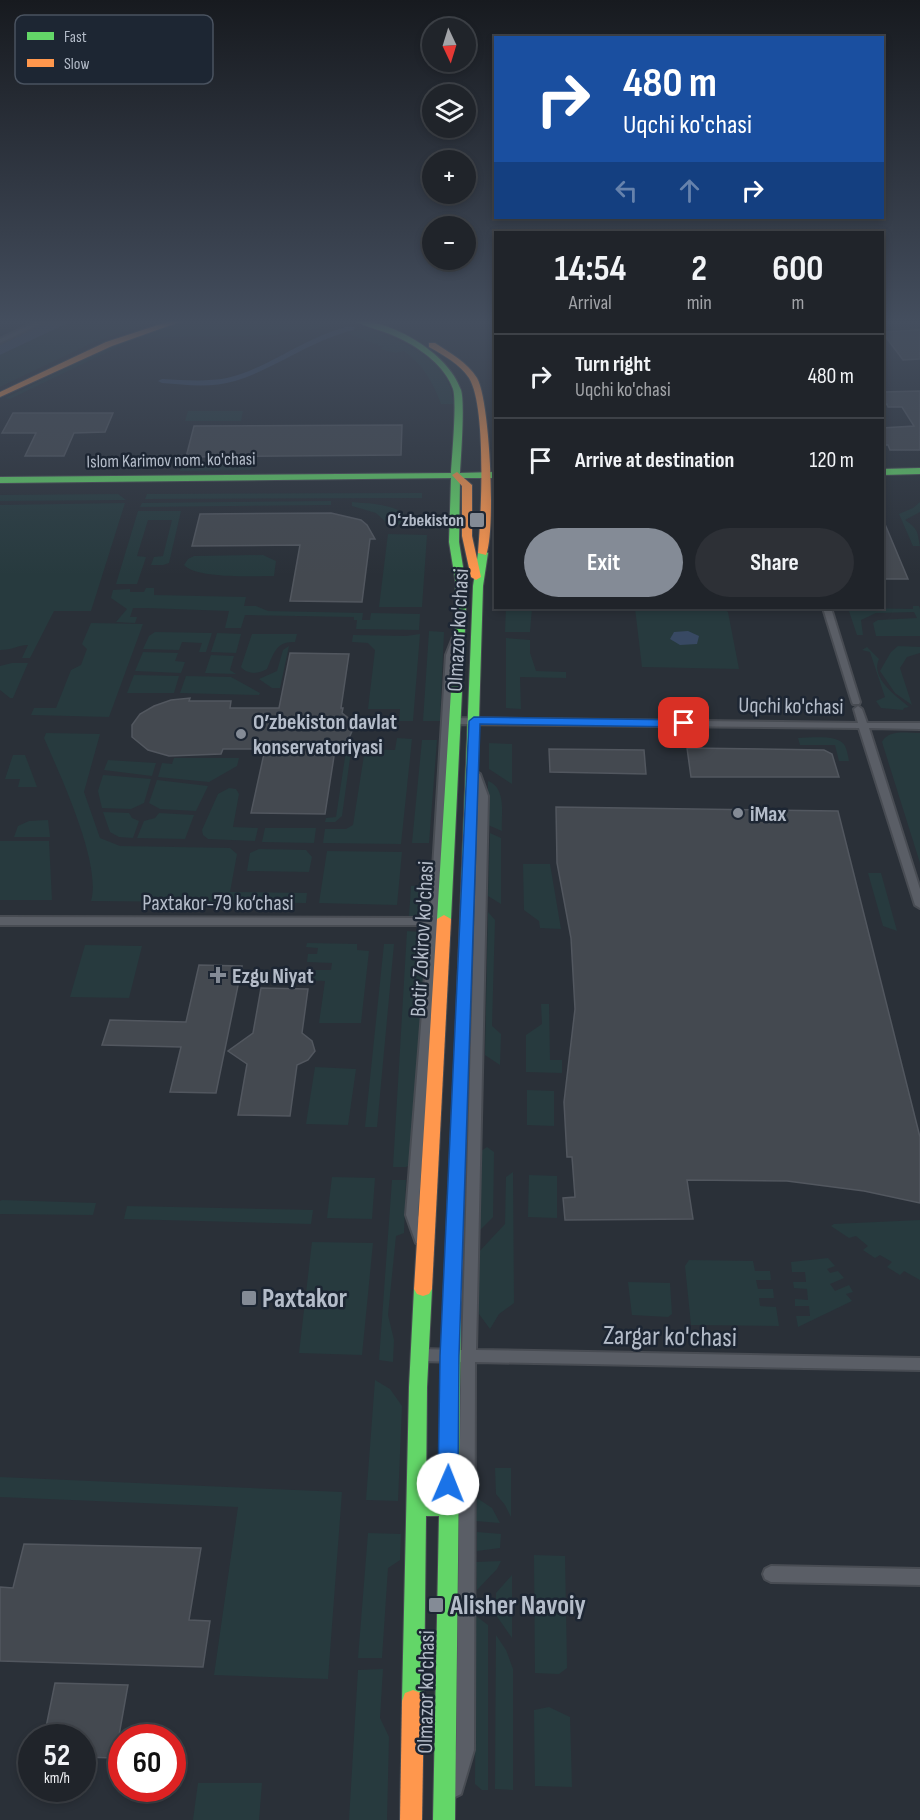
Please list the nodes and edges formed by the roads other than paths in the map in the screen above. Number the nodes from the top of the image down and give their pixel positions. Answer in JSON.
{"nodes":[{"id":1,"x":458,"y":405,"type":"edge"},
{"id":2,"x":480,"y":405,"type":"edge"},
{"id":3,"x":920,"y":471,"type":"edge"},
{"id":4,"x":884,"y":478,"type":"edge"},
{"id":5,"x":884,"y":478,"type":"edge"},
{"id":6,"x":0,"y":480,"type":"edge"},
{"id":7,"x":490,"y":480,"type":"edge"},
{"id":8,"x":460,"y":482,"type":"junction"},
{"id":9,"x":920,"y":482,"type":"edge"},
{"id":10,"x":43,"y":483,"type":"junction"},
{"id":11,"x":0,"y":488,"type":"edge"},
{"id":12,"x":454,"y":542,"type":"joint"},
{"id":13,"x":478,"y":586,"type":"junction"},
{"id":14,"x":827,"y":609,"type":"edge"},
{"id":15,"x":451,"y":721,"type":"junction"},
{"id":16,"x":474,"y":721,"type":"junction"},
{"id":17,"x":863,"y":726,"type":"junction"},
{"id":18,"x":920,"y":726,"type":"edge"},
{"id":19,"x":473,"y":768,"type":"junction"},
{"id":20,"x":920,"y":905,"type":"edge"},
{"id":21,"x":0,"y":921,"type":"edge"},
{"id":22,"x":435,"y":922,"type":"junction"},
{"id":23,"x":439,"y":1251,"type":"junction"},
{"id":24,"x":419,"y":1355,"type":"junction"},
{"id":25,"x":450,"y":1356,"type":"junction"},
{"id":26,"x":469,"y":1356,"type":"junction"},
{"id":27,"x":920,"y":1364,"type":"edge"},
{"id":28,"x":417,"y":1507,"type":"junction"},
{"id":29,"x":448,"y":1507,"type":"junction"},
{"id":30,"x":771,"y":1574,"type":"dead end"},
{"id":31,"x":920,"y":1577,"type":"edge"},
{"id":32,"x":411,"y":1820,"type":"edge"},
{"id":33,"x":446,"y":1820,"type":"edge"}],
"edges":[{"from":1,"to":8,"type":"main road"},
{"from":2,"to":7,"type":"main road","name":"Olmazor ko'chasi"},
{"from":3,"to":4,"type":"main road"},
{"from":5,"to":9,"type":"main road"},
{"from":6,"to":10,"type":"main road","name":"Islom Karimov nom. ko'chasi"},
{"from":7,"to":8,"type":"main road","name":"Islom Karimov nom. ko'chasi"},
{"from":7,"to":13,"type":"main road","name":"Olmazor ko'chasi"},
{"from":8,"to":10,"type":"main road","name":"Islom Karimov nom. ko'chasi"},
{"from":8,"to":12,"type":"main road","name":"Olmazor ko'chasi"},
{"from":8,"to":13,"type":"main road"},
{"from":10,"to":11,"type":"main road","name":"Islom Karimov nom. ko'chasi"},
{"from":12,"to":15,"type":"main road","name":"Botir Zokirov ko'chasi"},
{"from":13,"to":16,"type":"main road","name":"Olmazor ko'chasi"},
{"from":14,"to":17,"type":"street"},
{"from":15,"to":16,"type":"street","name":"Uqchi ko'chasi"},
{"from":15,"to":22,"type":"street"},
{"from":15,"to":23,"type":"main road","name":"Botir Zokirov ko'chasi"},
{"from":16,"to":17,"type":"street","name":"Uqchi ko'chasi"},
{"from":16,"to":19,"type":"main road","name":"Olmazor ko'chasi"},
{"from":17,"to":18,"type":"street","name":"Uqchi ko'chasi"},
{"from":17,"to":20,"type":"street"},
{"from":19,"to":23,"type":"main road","name":"Olmazor ko'chasi"},
{"from":19,"to":26,"type":"street"},
{"from":21,"to":22,"type":"street","name":"Paxtakor-79 ko‘chasi"},
{"from":22,"to":23,"type":"street"},
{"from":23,"to":24,"type":"main road","name":"Olmazor ko'chasi"},
{"from":23,"to":25,"type":"main road","name":"Olmazor ko'chasi"},
{"from":24,"to":25,"type":"street","name":"Zargar ko'chasi"},
{"from":24,"to":28,"type":"main road","name":"Olmazor ko'chasi"},
{"from":25,"to":26,"type":"street","name":"Zargar ko'chasi"},
{"from":25,"to":29,"type":"main road","name":"Olmazor ko'chasi"},
{"from":26,"to":27,"type":"street","name":"Zargar ko'chasi"},
{"from":26,"to":33,"type":"street"},
{"from":28,"to":29,"type":"main road"},
{"from":28,"to":32,"type":"main road","name":"Olmazor ko'chasi"},
{"from":29,"to":33,"type":"main road","name":"Olmazor ko'chasi"},
{"from":30,"to":31,"type":"street"}]}
